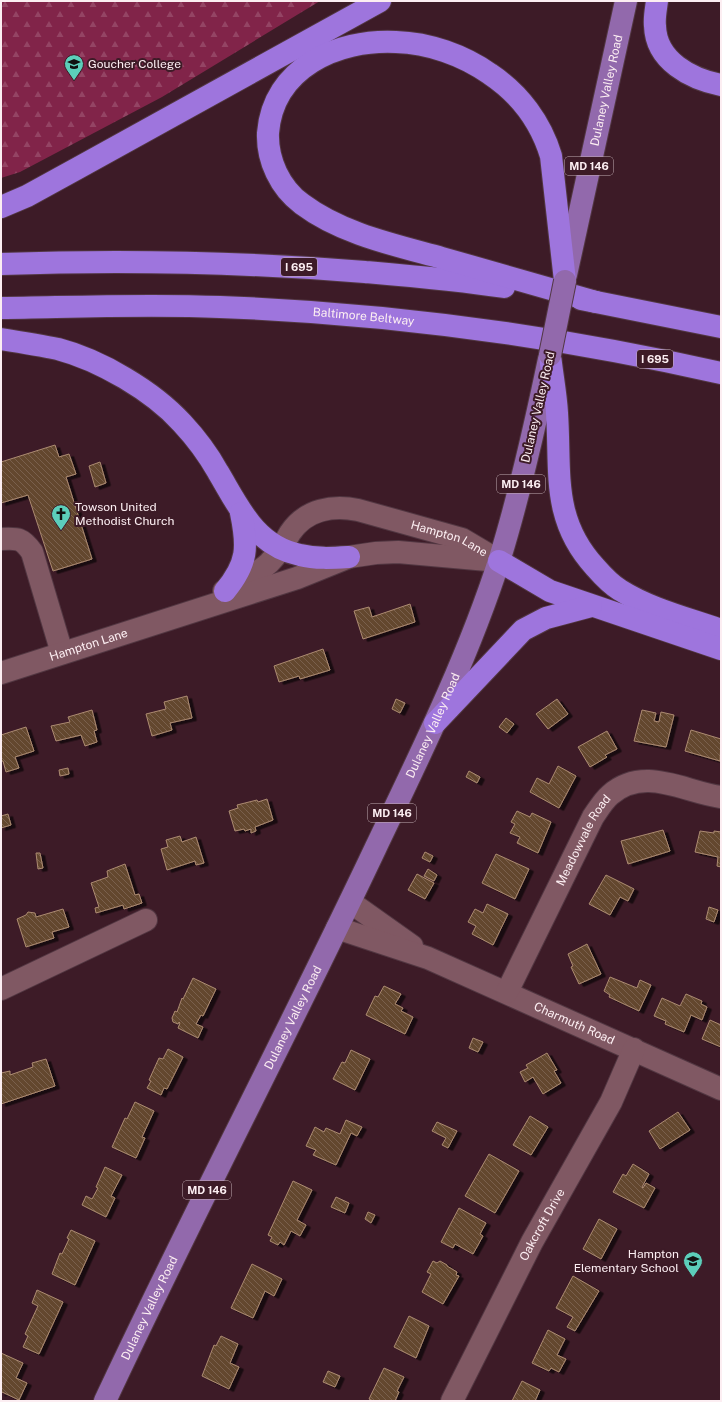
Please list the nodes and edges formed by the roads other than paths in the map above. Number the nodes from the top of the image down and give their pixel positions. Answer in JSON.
{"nodes":[{"id":1,"x":380,"y":1,"type":"edge"},
{"id":2,"x":626,"y":1,"type":"edge"},
{"id":3,"x":657,"y":1,"type":"edge"},
{"id":4,"x":721,"y":85,"type":"edge"},
{"id":5,"x":1,"y":207,"type":"edge"},
{"id":6,"x":568,"y":222,"type":"junction"},
{"id":7,"x":1,"y":264,"type":"edge"},
{"id":8,"x":565,"y":281,"type":"joint"},
{"id":9,"x":596,"y":302,"type":"junction"},
{"id":10,"x":1,"y":308,"type":"edge"},
{"id":11,"x":721,"y":328,"type":"edge"},
{"id":12,"x":1,"y":339,"type":"edge"},
{"id":13,"x":590,"y":345,"type":"junction"},
{"id":14,"x":550,"y":355,"type":"joint"},
{"id":15,"x":721,"y":373,"type":"edge"},
{"id":16,"x":721,"y":389,"type":"edge"},
{"id":17,"x":548,"y":410,"type":"junction"},
{"id":18,"x":241,"y":513,"type":"junction"},
{"id":19,"x":1,"y":539,"type":"edge"},
{"id":20,"x":282,"y":549,"type":"junction"},
{"id":21,"x":349,"y":557,"type":"junction"},
{"id":22,"x":499,"y":561,"type":"junction"},
{"id":23,"x":225,"y":591,"type":"junction"},
{"id":24,"x":591,"y":606,"type":"junction"},
{"id":25,"x":175,"y":616,"type":"junction"},
{"id":26,"x":721,"y":630,"type":"edge"},
{"id":27,"x":721,"y":649,"type":"edge"},
{"id":28,"x":62,"y":653,"type":"junction"},
{"id":29,"x":1,"y":673,"type":"edge"},
{"id":30,"x":434,"y":723,"type":"junction"},
{"id":31,"x":721,"y":797,"type":"edge"},
{"id":32,"x":350,"y":902,"type":"junction"},
{"id":33,"x":146,"y":920,"type":"dead end"},
{"id":34,"x":338,"y":928,"type":"junction"},
{"id":35,"x":428,"y":958,"type":"junction"},
{"id":36,"x":1,"y":989,"type":"edge"},
{"id":37,"x":507,"y":992,"type":"junction"},
{"id":38,"x":634,"y":1049,"type":"junction"},
{"id":39,"x":721,"y":1089,"type":"edge"},
{"id":40,"x":105,"y":1401,"type":"edge"},
{"id":41,"x":452,"y":1401,"type":"edge"}],
"edges":[{"from":1,"to":5,"type":"highway"},
{"from":2,"to":6,"type":"main road","name":"Dulaney Valley Road","number":"MD 146"},
{"from":3,"to":4,"type":"highway"},
{"from":6,"to":8,"type":"highway"},
{"from":6,"to":9,"type":"highway"},
{"from":7,"to":9,"type":"highway","number":"I 695"},
{"from":8,"to":14,"type":"main road","name":"Dulaney Valley Road","bridge":true},
{"from":9,"to":11,"type":"highway","number":"I 695"},
{"from":10,"to":13,"type":"highway","name":"Baltimore Beltway","number":"I 695"},
{"from":12,"to":18,"type":"highway"},
{"from":13,"to":15,"type":"highway","name":"Baltimore Beltway","number":"I 695"},
{"from":13,"to":16,"type":"highway"},
{"from":14,"to":17,"type":"highway"},
{"from":17,"to":22,"type":"main road","name":"Dulaney Valley Road","number":"MD 146"},
{"from":17,"to":26,"type":"highway"},
{"from":18,"to":20,"type":"highway"},
{"from":18,"to":23,"type":"highway"},
{"from":19,"to":28,"type":"street"},
{"from":20,"to":21,"type":"highway"},
{"from":20,"to":22,"type":"street","name":"Hampton Lane"},
{"from":20,"to":23,"type":"street","name":"Hampton Lane"},
{"from":21,"to":22,"type":"street","name":"Hampton Lane"},
{"from":21,"to":25,"type":"street","name":"Hampton Lane"},
{"from":22,"to":24,"type":"highway"},
{"from":22,"to":30,"type":"main road","name":"Dulaney Valley Road","number":"MD 146"},
{"from":23,"to":25,"type":"street","name":"Hampton Lane"},
{"from":24,"to":27,"type":"highway"},
{"from":24,"to":30,"type":"highway"},
{"from":25,"to":28,"type":"street","name":"Hampton Lane"},
{"from":28,"to":29,"type":"street","name":"Hampton Lane"},
{"from":30,"to":32,"type":"main road","name":"Dulaney Valley Road","number":"MD 146"},
{"from":31,"to":37,"type":"street","name":"Meadowvale Road"},
{"from":32,"to":34,"type":"main road","name":"Dulaney Valley Road","number":"MD 146"},
{"from":32,"to":35,"type":"street","name":"Charmuth Road"},
{"from":33,"to":36,"type":"street"},
{"from":34,"to":35,"type":"street","name":"Charmuth Road"},
{"from":34,"to":40,"type":"main road","name":"Dulaney Valley Road","number":"MD 146"},
{"from":35,"to":37,"type":"street","name":"Charmuth Road"},
{"from":37,"to":38,"type":"street","name":"Charmuth Road"},
{"from":38,"to":39,"type":"street","name":"Charmuth Road"},
{"from":38,"to":41,"type":"street","name":"Oakcroft Drive"}]}
